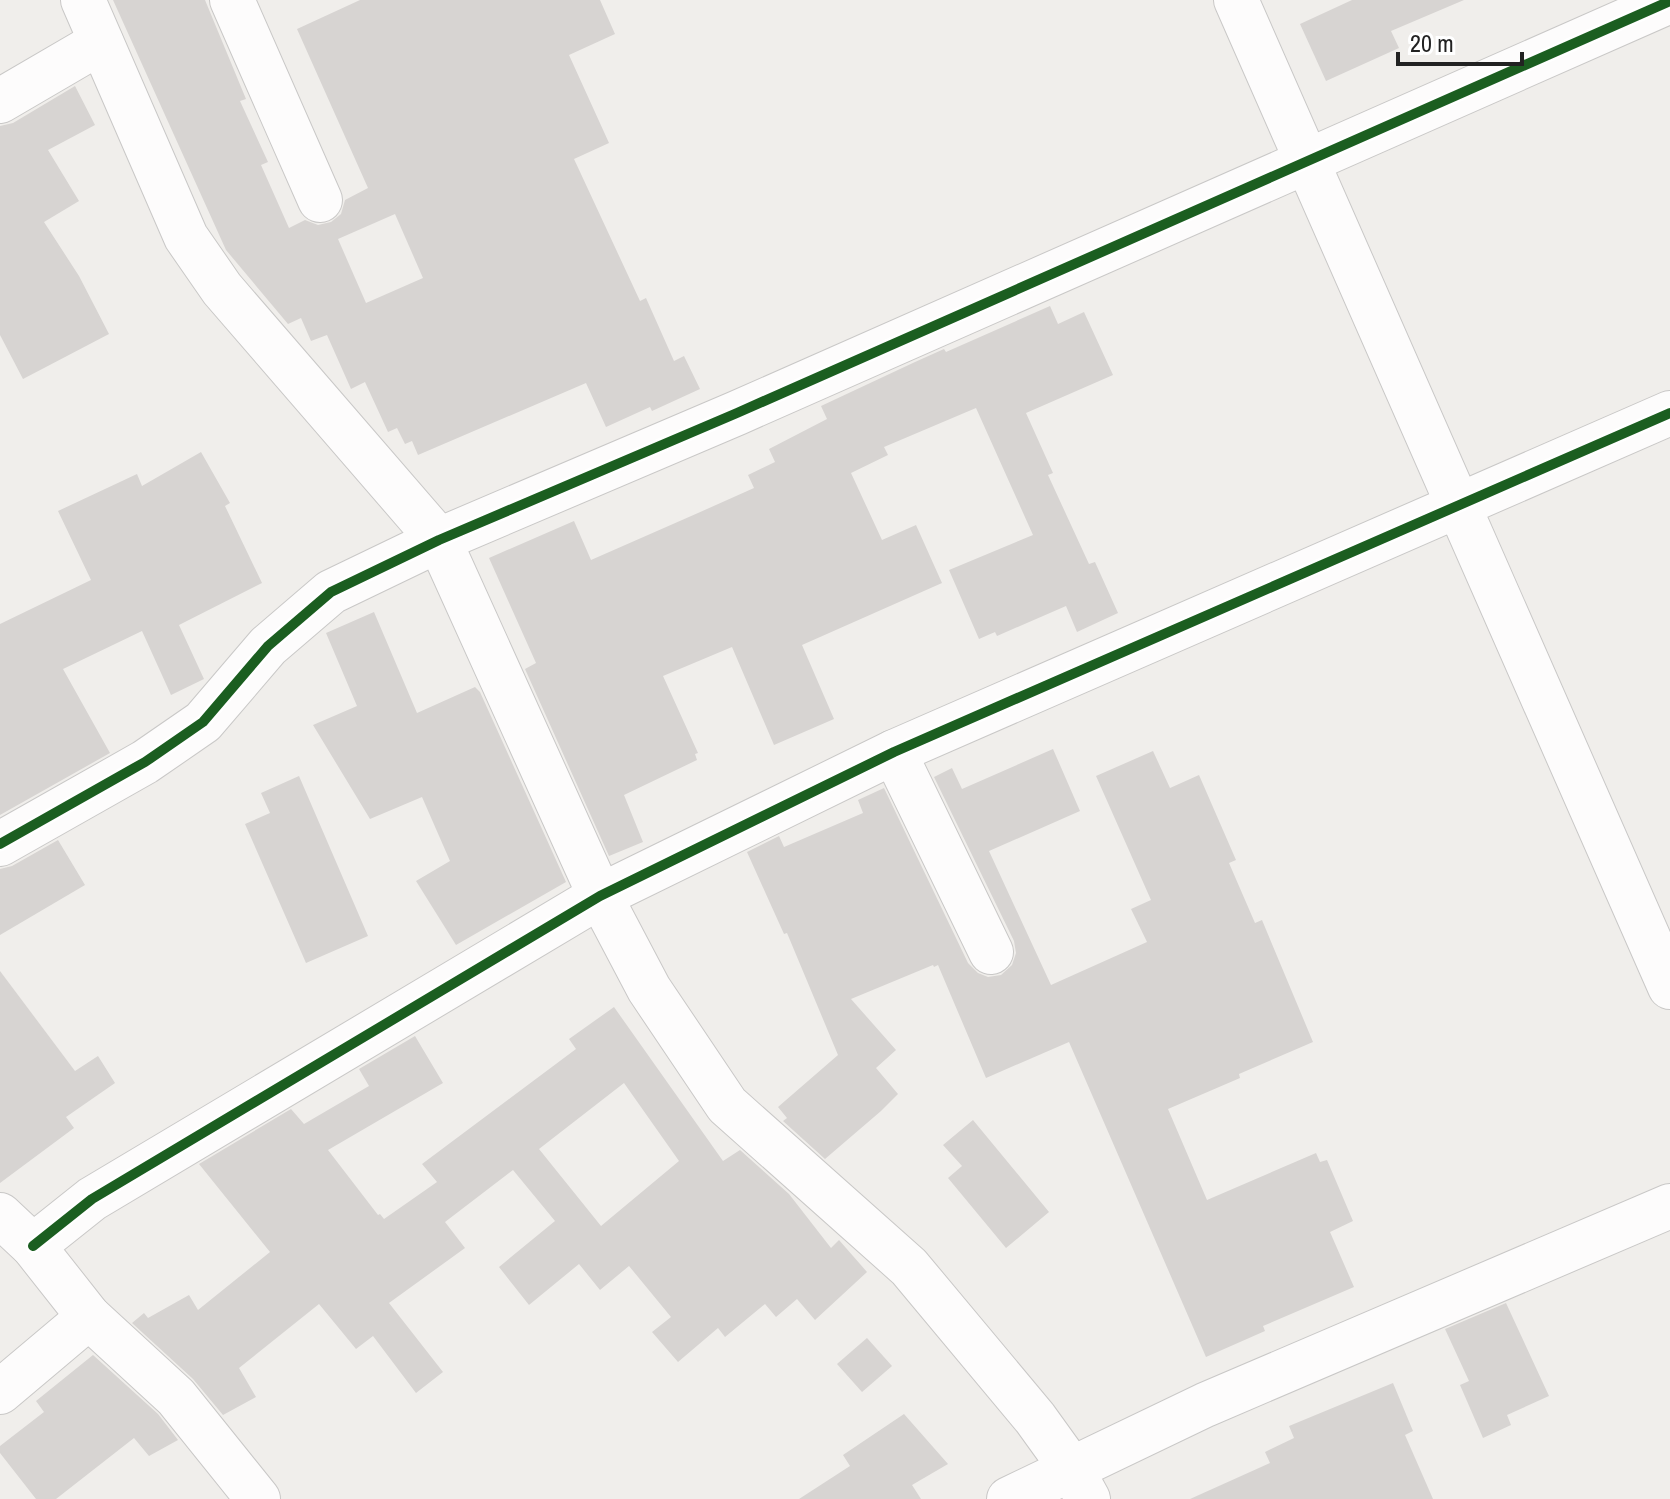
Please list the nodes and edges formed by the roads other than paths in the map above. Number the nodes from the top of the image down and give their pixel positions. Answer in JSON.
{"nodes":[{"id":1,"x":83,"y":0,"type":"edge"},
{"id":2,"x":232,"y":0,"type":"edge"},
{"id":3,"x":1236,"y":0,"type":"edge"},
{"id":4,"x":1670,"y":1,"type":"edge"},
{"id":5,"x":101,"y":42,"type":"junction"},
{"id":6,"x":0,"y":101,"type":"edge"},
{"id":7,"x":1306,"y":160,"type":"junction"},
{"id":8,"x":320,"y":200,"type":"dead end"},
{"id":9,"x":1670,"y":413,"type":"edge"},
{"id":10,"x":1458,"y":506,"type":"junction"},
{"id":11,"x":439,"y":540,"type":"junction"},
{"id":12,"x":894,"y":752,"type":"junction"},
{"id":13,"x":0,"y":844,"type":"edge"},
{"id":14,"x":600,"y":896,"type":"junction"},
{"id":15,"x":991,"y":952,"type":"dead end"},
{"id":16,"x":1670,"y":987,"type":"edge"},
{"id":17,"x":1670,"y":1206,"type":"edge"},
{"id":18,"x":0,"y":1215,"type":"edge"},
{"id":19,"x":33,"y":1246,"type":"junction"},
{"id":20,"x":89,"y":1317,"type":"junction"},
{"id":21,"x":0,"y":1392,"type":"edge"},
{"id":22,"x":1080,"y":1484,"type":"edge"},
{"id":23,"x":258,"y":1499,"type":"edge"},
{"id":24,"x":1009,"y":1499,"type":"edge"}],
"edges":[{"from":1,"to":5,"type":"street"},
{"from":2,"to":8,"type":"street"},
{"from":3,"to":7,"type":"street"},
{"from":4,"to":7,"type":"street"},
{"from":5,"to":6,"type":"street"},
{"from":5,"to":11,"type":"street"},
{"from":7,"to":10,"type":"street"},
{"from":7,"to":11,"type":"street"},
{"from":9,"to":10,"type":"street"},
{"from":10,"to":12,"type":"street"},
{"from":10,"to":16,"type":"street"},
{"from":11,"to":13,"type":"street"},
{"from":11,"to":14,"type":"street"},
{"from":12,"to":14,"type":"street"},
{"from":12,"to":15,"type":"street"},
{"from":14,"to":19,"type":"street"},
{"from":14,"to":22,"type":"street"},
{"from":17,"to":22,"type":"street"},
{"from":18,"to":19,"type":"street"},
{"from":19,"to":20,"type":"street"},
{"from":20,"to":21,"type":"street"},
{"from":20,"to":23,"type":"street"},
{"from":22,"to":24,"type":"street"}]}
